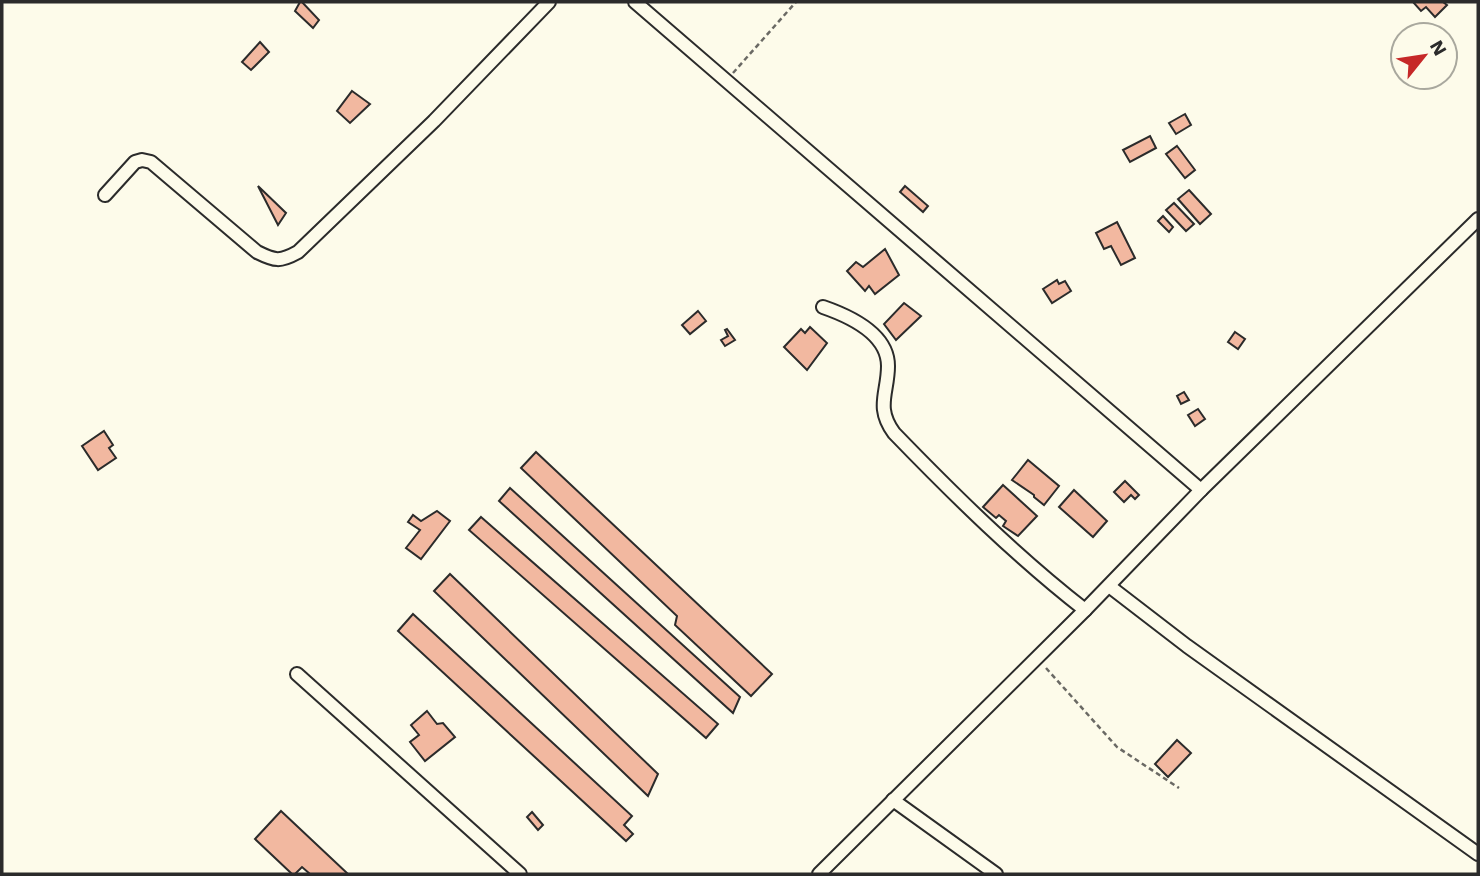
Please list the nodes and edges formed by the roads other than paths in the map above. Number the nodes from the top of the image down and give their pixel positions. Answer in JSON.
{"nodes":[{"id":1,"x":549,"y":2,"type":"edge"},
{"id":2,"x":635,"y":2,"type":"edge"},
{"id":3,"x":105,"y":194,"type":"dead end"},
{"id":4,"x":1477,"y":222,"type":"edge"},
{"id":5,"x":823,"y":307,"type":"dead end"},
{"id":6,"x":1201,"y":490,"type":"junction"},
{"id":7,"x":1109,"y":586,"type":"junction"},
{"id":8,"x":1086,"y":610,"type":"junction"},
{"id":9,"x":297,"y":674,"type":"dead end"},
{"id":10,"x":892,"y":800,"type":"junction"},
{"id":11,"x":1478,"y":854,"type":"edge"},
{"id":12,"x":520,"y":874,"type":"edge"},
{"id":13,"x":819,"y":874,"type":"edge"},
{"id":14,"x":996,"y":874,"type":"edge"}],
"edges":[{"from":1,"to":3,"type":"street"},
{"from":2,"to":6,"type":"street"},
{"from":4,"to":6,"type":"street"},
{"from":5,"to":8,"type":"street"},
{"from":6,"to":7,"type":"street"},
{"from":7,"to":8,"type":"street"},
{"from":7,"to":11,"type":"street"},
{"from":8,"to":10,"type":"street"},
{"from":9,"to":12,"type":"street"},
{"from":10,"to":13,"type":"street"},
{"from":10,"to":14,"type":"street"}]}
